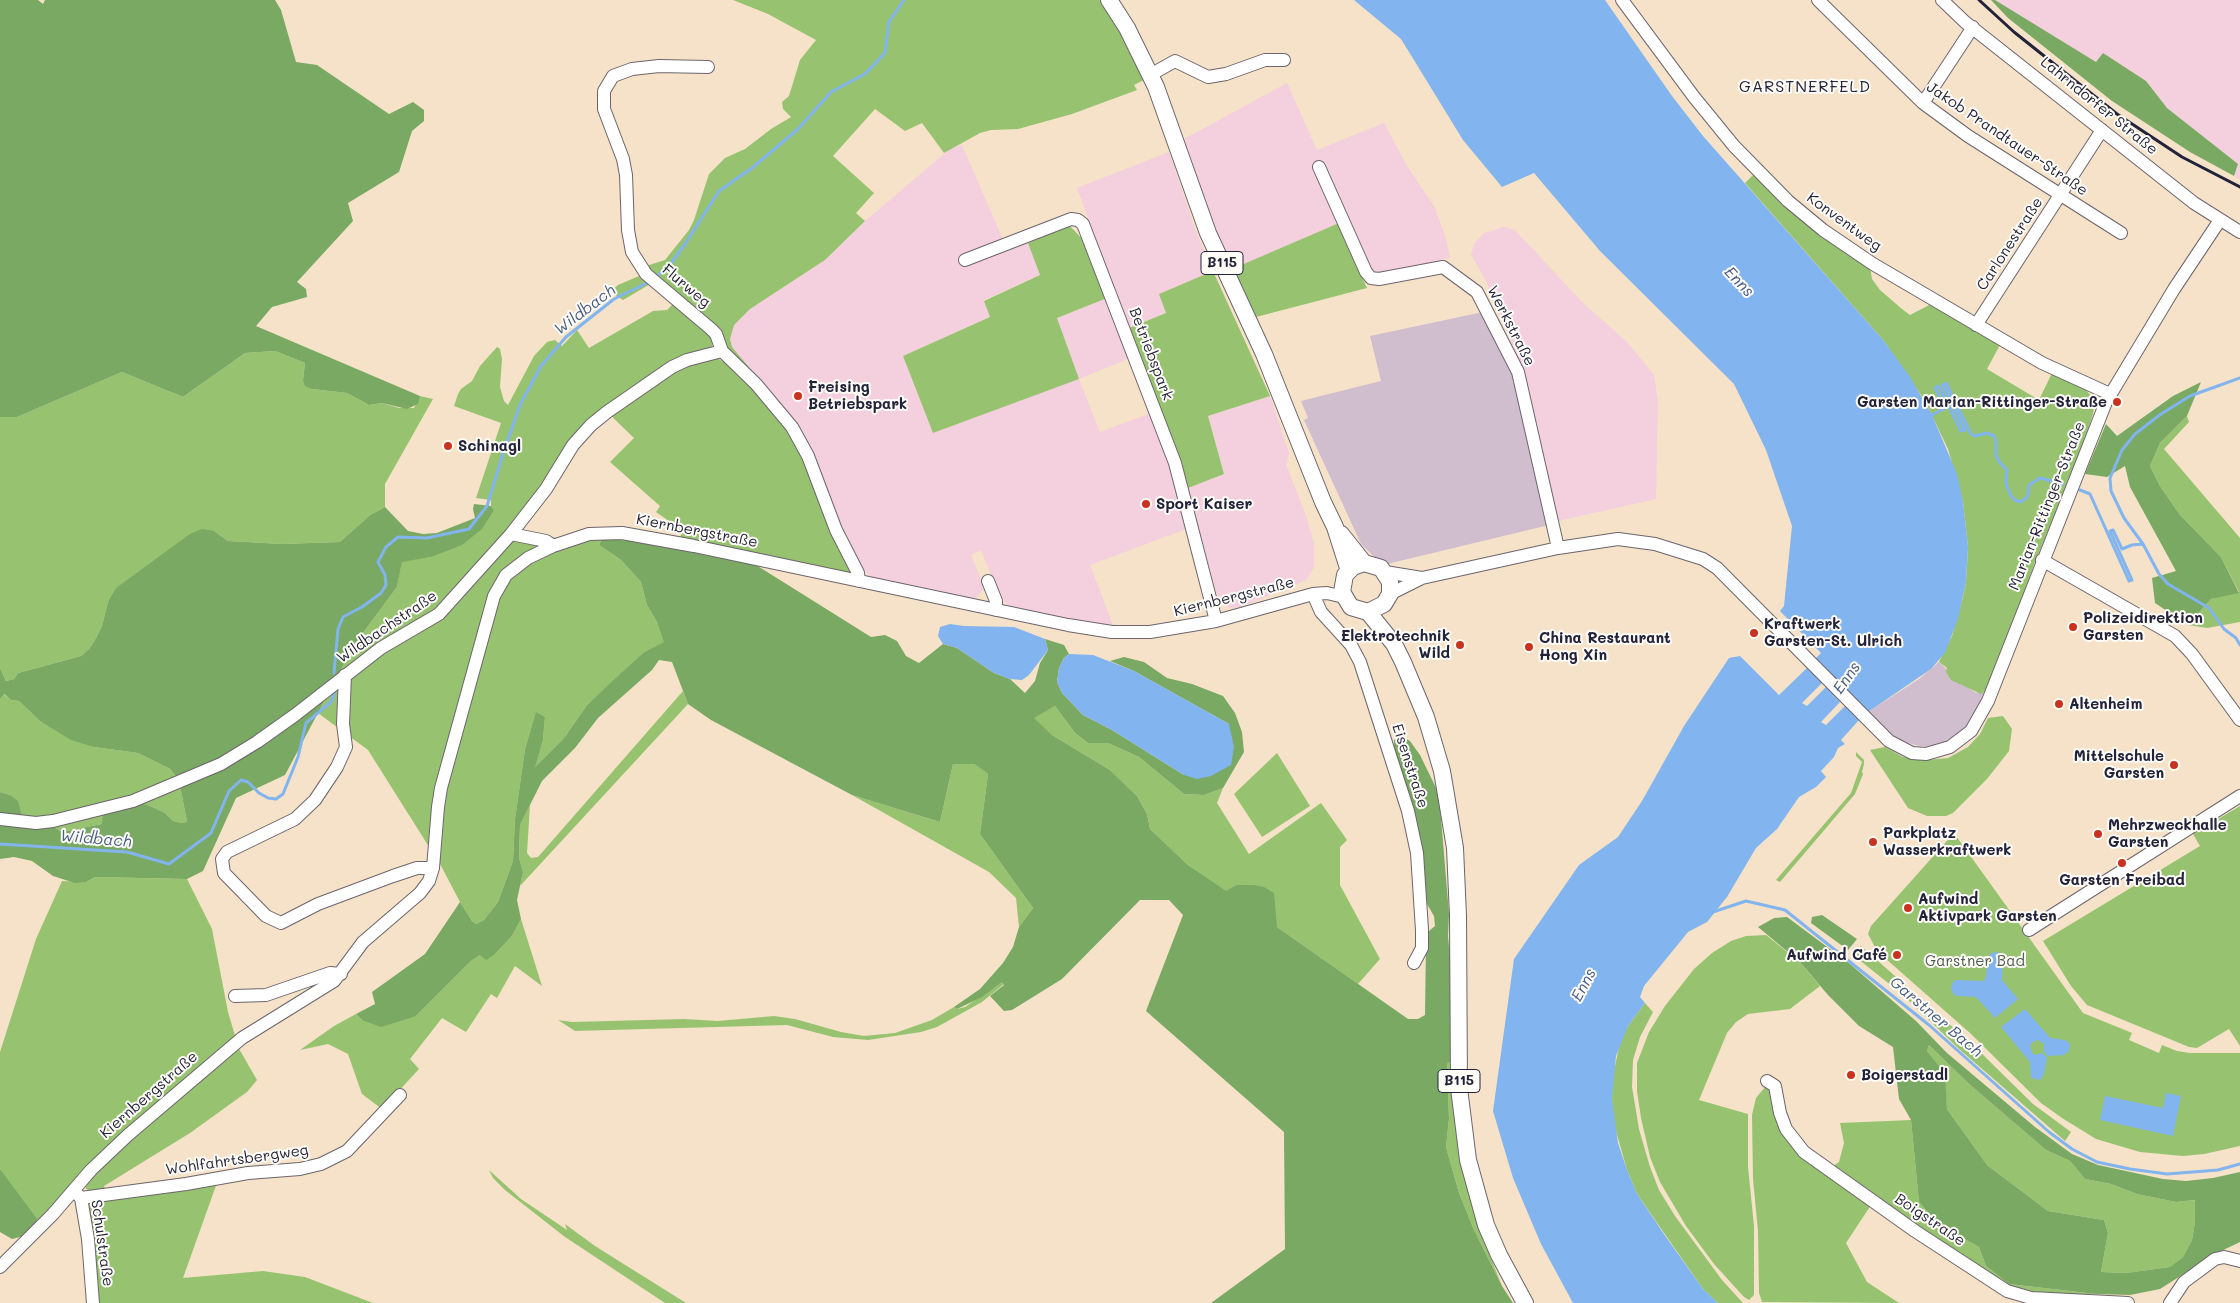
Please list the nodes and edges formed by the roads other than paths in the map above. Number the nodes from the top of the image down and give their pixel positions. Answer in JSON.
{"nodes":[{"id":1,"x":1110,"y":0,"type":"edge"},
{"id":2,"x":1622,"y":0,"type":"edge"},
{"id":3,"x":1818,"y":0,"type":"edge"},
{"id":4,"x":1942,"y":0,"type":"edge"},
{"id":5,"x":1973,"y":27,"type":"junction"},
{"id":6,"x":1284,"y":60,"type":"dead end"},
{"id":7,"x":708,"y":67,"type":"dead end"},
{"id":8,"x":1150,"y":75,"type":"junction"},
{"id":9,"x":1923,"y":103,"type":"junction"},
{"id":10,"x":2102,"y":130,"type":"junction"},
{"id":11,"x":1319,"y":167,"type":"dead end"},
{"id":12,"x":2060,"y":196,"type":"junction"},
{"id":13,"x":2220,"y":220,"type":"junction"},
{"id":14,"x":2240,"y":232,"type":"edge"},
{"id":15,"x":2121,"y":233,"type":"dead end"},
{"id":16,"x":965,"y":260,"type":"dead end"},
{"id":17,"x":1976,"y":325,"type":"junction"},
{"id":18,"x":722,"y":351,"type":"junction"},
{"id":19,"x":2110,"y":394,"type":"junction"},
{"id":20,"x":1335,"y":527,"type":"junction"},
{"id":21,"x":511,"y":534,"type":"junction"},
{"id":22,"x":553,"y":546,"type":"junction"},
{"id":23,"x":1558,"y":548,"type":"junction"},
{"id":24,"x":2042,"y":560,"type":"junction"},
{"id":25,"x":1364,"y":563,"type":"junction"},
{"id":26,"x":1385,"y":572,"type":"junction"},
{"id":27,"x":1346,"y":576,"type":"junction"},
{"id":28,"x":1422,"y":578,"type":"junction"},
{"id":29,"x":988,"y":581,"type":"dead end"},
{"id":30,"x":859,"y":582,"type":"junction"},
{"id":31,"x":1327,"y":593,"type":"junction"},
{"id":32,"x":1313,"y":594,"type":"junction"},
{"id":33,"x":1344,"y":597,"type":"junction"},
{"id":34,"x":1387,"y":599,"type":"junction"},
{"id":35,"x":996,"y":610,"type":"junction"},
{"id":36,"x":1368,"y":612,"type":"junction"},
{"id":37,"x":1216,"y":621,"type":"junction"},
{"id":38,"x":1394,"y":644,"type":"junction"},
{"id":39,"x":345,"y":675,"type":"junction"},
{"id":40,"x":2240,"y":720,"type":"edge"},
{"id":41,"x":2240,"y":796,"type":"edge"},
{"id":42,"x":0,"y":819,"type":"edge"},
{"id":43,"x":433,"y":868,"type":"junction"},
{"id":44,"x":2029,"y":930,"type":"dead end"},
{"id":45,"x":1414,"y":963,"type":"dead end"},
{"id":46,"x":341,"y":974,"type":"junction"},
{"id":47,"x":236,"y":996,"type":"dead end"},
{"id":48,"x":1767,"y":1081,"type":"dead end"},
{"id":49,"x":400,"y":1096,"type":"dead end"},
{"id":50,"x":77,"y":1194,"type":"junction"},
{"id":51,"x":2240,"y":1261,"type":"edge"},
{"id":52,"x":0,"y":1266,"type":"edge"},
{"id":53,"x":93,"y":1303,"type":"edge"},
{"id":54,"x":1525,"y":1303,"type":"edge"},
{"id":55,"x":2128,"y":1303,"type":"edge"},
{"id":56,"x":2170,"y":1303,"type":"edge"}],
"edges":[{"from":1,"to":8,"type":"main road","number":"B115"},
{"from":2,"to":17,"type":"street","name":"Konventweg"},
{"from":3,"to":9,"type":"street","name":"Jakob Prandtauer-Straße"},
{"from":4,"to":5,"type":"street","name":"Lahrndorfer Straße"},
{"from":5,"to":9,"type":"street"},
{"from":5,"to":10,"type":"street","name":"Lahrndorfer Straße"},
{"from":6,"to":8,"type":"street"},
{"from":7,"to":18,"type":"street","name":"Flurweg"},
{"from":8,"to":20,"type":"main road","number":"B115"},
{"from":9,"to":12,"type":"street","name":"Jakob Prandtauer-Straße"},
{"from":10,"to":12,"type":"street","name":"Carlonestraße"},
{"from":10,"to":13,"type":"street","name":"Lahrndorfer Straße"},
{"from":11,"to":23,"type":"street","name":"Werkstraße"},
{"from":12,"to":15,"type":"street","name":"Jakob Prandtauer-Straße"},
{"from":12,"to":17,"type":"street","name":"Carlonestraße"},
{"from":13,"to":14,"type":"street","name":"Lahrndorfer Straße"},
{"from":13,"to":19,"type":"street","name":"Marian-Rittinger-Straße"},
{"from":16,"to":37,"type":"street","name":"Betriebspark"},
{"from":17,"to":19,"type":"street","name":"Konventweg"},
{"from":18,"to":21,"type":"street","name":"Wildbachstraße"},
{"from":18,"to":30,"type":"street","name":"Flurweg"},
{"from":19,"to":24,"type":"street","name":"Marian-Rittinger-Straße"},
{"from":20,"to":25,"type":"main road","number":"B115"},
{"from":20,"to":27,"type":"main road","number":"B115"},
{"from":21,"to":22,"type":"street"},
{"from":21,"to":39,"type":"street","name":"Wildbachstraße"},
{"from":22,"to":30,"type":"street","name":"Kiernbergstraße"},
{"from":22,"to":43,"type":"street","name":"Kiernbergstraße"},
{"from":23,"to":24,"type":"street","name":"Marian-Rittinger-Straße"},
{"from":23,"to":28,"type":"street"},
{"from":24,"to":40,"type":"street"},
{"from":25,"to":26,"type":"main road","number":"B115"},
{"from":25,"to":27,"type":"main road"},
{"from":26,"to":28,"type":"street"},
{"from":26,"to":34,"type":"main road","number":"B115"},
{"from":27,"to":31,"type":"street"},
{"from":27,"to":33,"type":"main road","number":"B115"},
{"from":28,"to":34,"type":"street"},
{"from":29,"to":35,"type":"street"},
{"from":30,"to":35,"type":"street","name":"Kiernbergstraße"},
{"from":31,"to":32,"type":"street","name":"Kiernbergstraße"},
{"from":31,"to":33,"type":"street","name":"Kiernbergstraße"},
{"from":32,"to":37,"type":"street","name":"Kiernbergstraße"},
{"from":32,"to":45,"type":"street","name":"Eisenstraße"},
{"from":33,"to":36,"type":"main road","number":"B115"},
{"from":34,"to":36,"type":"main road"},
{"from":34,"to":38,"type":"main road","number":"B115"},
{"from":35,"to":37,"type":"street","name":"Kiernbergstraße"},
{"from":36,"to":38,"type":"main road","number":"B115"},
{"from":38,"to":54,"type":"main road","number":"B115"},
{"from":39,"to":42,"type":"street","name":"Wildbachstraße"},
{"from":39,"to":43,"type":"street"},
{"from":41,"to":44,"type":"street"},
{"from":43,"to":46,"type":"street","name":"Kiernbergstraße"},
{"from":46,"to":47,"type":"street"},
{"from":46,"to":50,"type":"street","name":"Kiernbergstraße"},
{"from":48,"to":55,"type":"street","name":"Boigstraße"},
{"from":49,"to":50,"type":"street","name":"Wohlfahrtsbergweg"},
{"from":50,"to":52,"type":"street","name":"Kiernbergstraße"},
{"from":50,"to":53,"type":"street","name":"Schulstraße"},
{"from":51,"to":56,"type":"street"}]}
